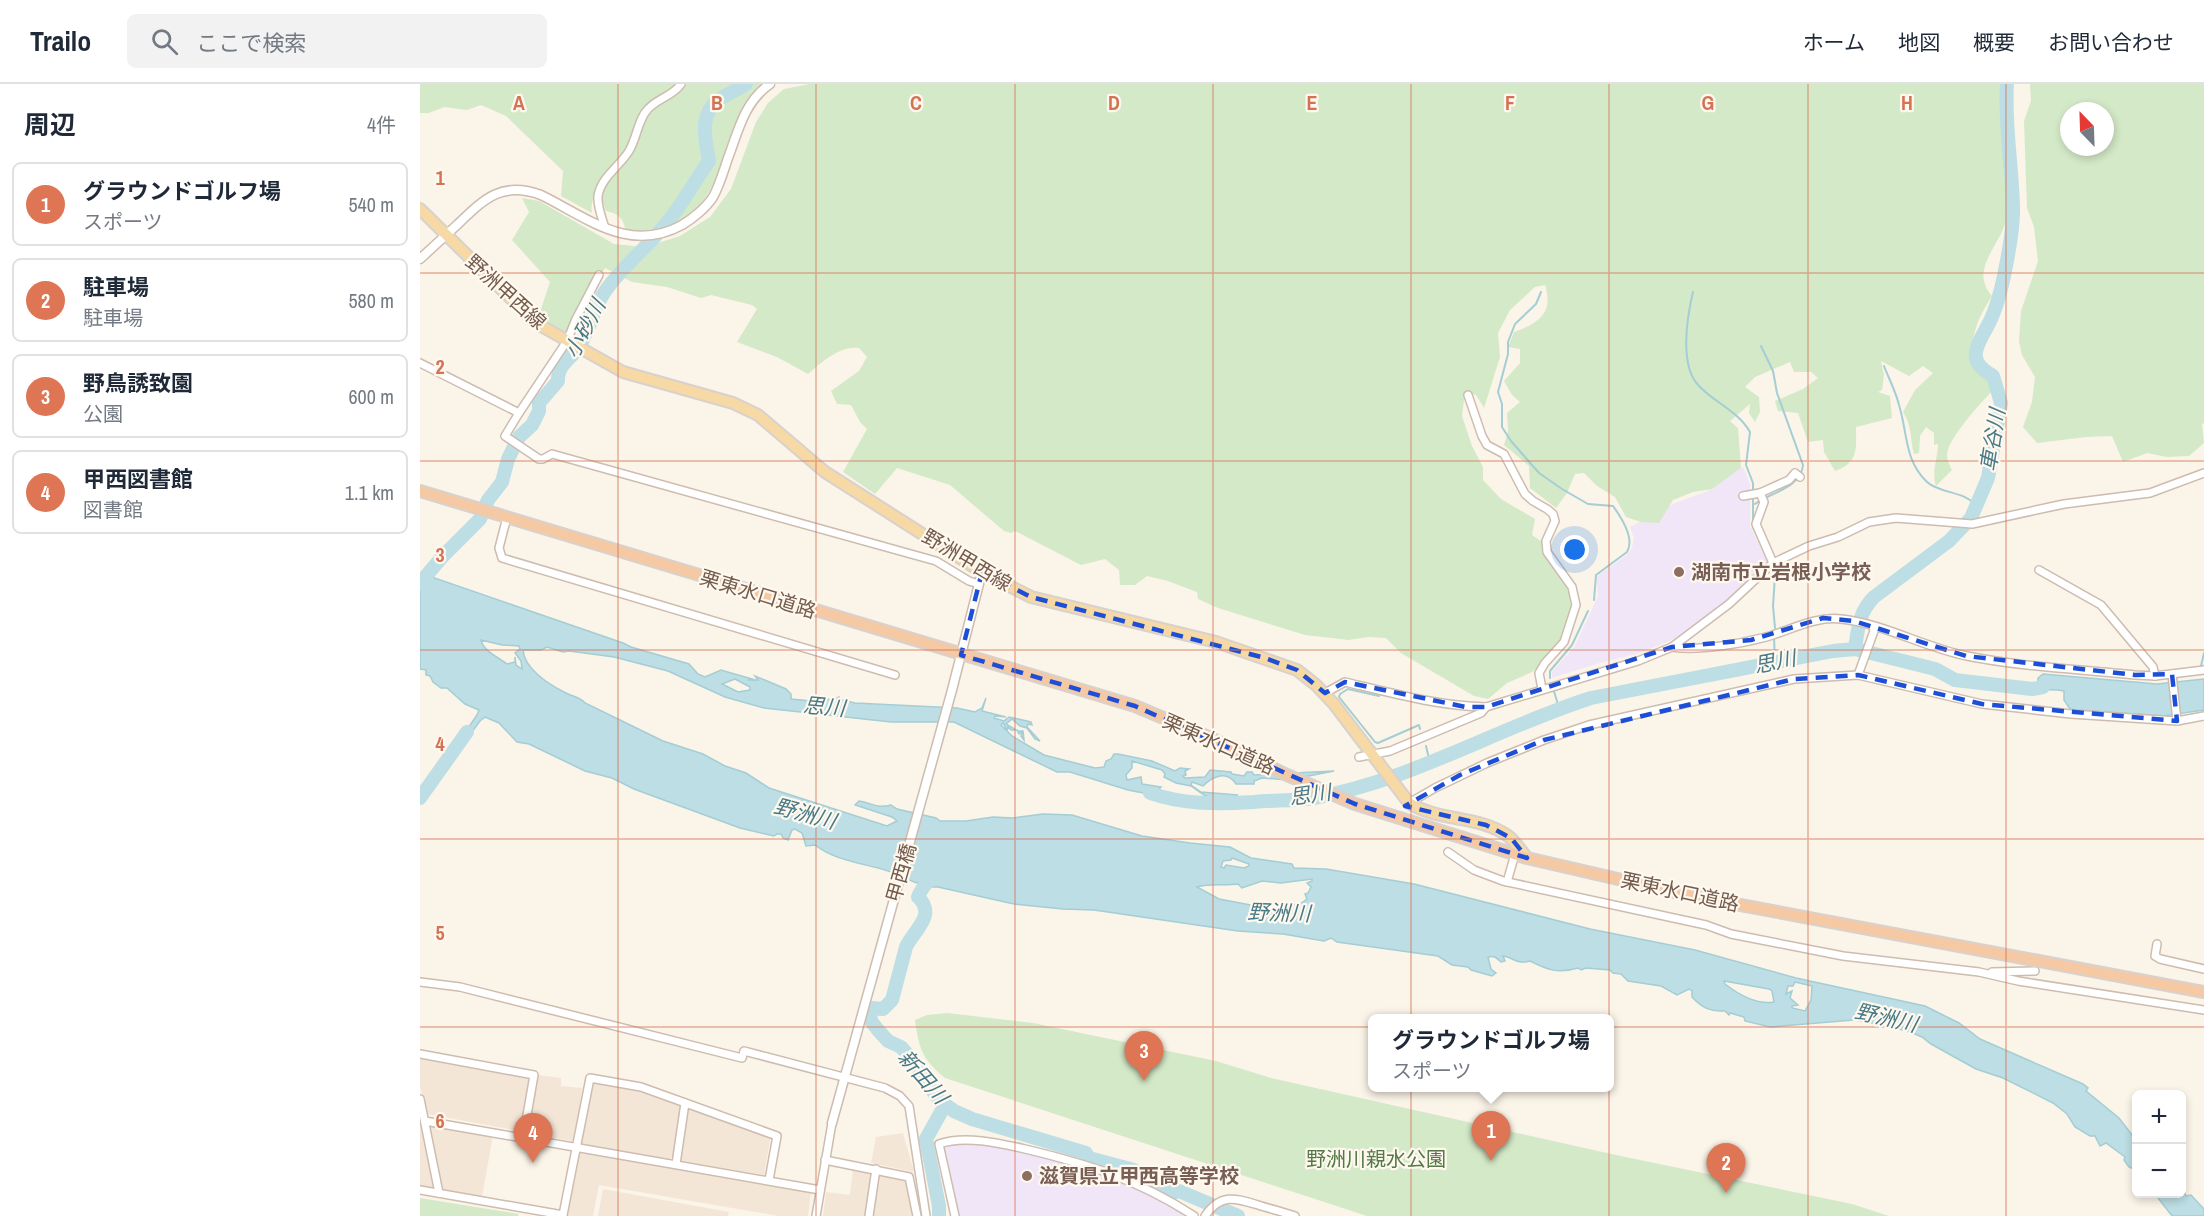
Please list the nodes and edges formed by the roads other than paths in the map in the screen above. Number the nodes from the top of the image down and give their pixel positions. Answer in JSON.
{"nodes":[{"id":1,"x":681,"y":84,"type":"edge"},
{"id":2,"x":770,"y":84,"type":"edge"},
{"id":3,"x":420,"y":209,"type":"edge"},
{"id":4,"x":605,"y":228,"type":"junction"},
{"id":5,"x":446,"y":235,"type":"junction"},
{"id":6,"x":420,"y":259,"type":"edge"},
{"id":7,"x":599,"y":275,"type":"dead end"},
{"id":8,"x":575,"y":346,"type":"junction"},
{"id":9,"x":420,"y":363,"type":"edge"},
{"id":10,"x":1468,"y":395,"type":"dead end"},
{"id":11,"x":519,"y":414,"type":"junction"},
{"id":12,"x":2204,"y":473,"type":"edge"},
{"id":13,"x":1799,"y":475,"type":"dead end"},
{"id":14,"x":420,"y":491,"type":"edge"},
{"id":15,"x":507,"y":517,"type":"junction"},
{"id":16,"x":956,"y":554,"type":"junction"},
{"id":17,"x":1773,"y":562,"type":"junction"},
{"id":18,"x":946,"y":565,"type":"junction"},
{"id":19,"x":2039,"y":570,"type":"dead end"},
{"id":20,"x":982,"y":572,"type":"junction"},
{"id":21,"x":980,"y":584,"type":"junction"},
{"id":22,"x":1874,"y":629,"type":"junction"},
{"id":23,"x":1672,"y":647,"type":"junction"},
{"id":24,"x":961,"y":655,"type":"junction"},
{"id":25,"x":2204,"y":670,"type":"edge"},
{"id":26,"x":1858,"y":674,"type":"junction"},
{"id":27,"x":895,"y":675,"type":"dead end"},
{"id":28,"x":2155,"y":676,"type":"junction"},
{"id":29,"x":2173,"y":676,"type":"junction"},
{"id":30,"x":1542,"y":689,"type":"junction"},
{"id":31,"x":1326,"y":693,"type":"junction"},
{"id":32,"x":1486,"y":707,"type":"junction"},
{"id":33,"x":2204,"y":716,"type":"edge"},
{"id":34,"x":2177,"y":718,"type":"junction"},
{"id":35,"x":1373,"y":756,"type":"junction"},
{"id":36,"x":1359,"y":758,"type":"dead end"},
{"id":37,"x":1408,"y":802,"type":"junction"},
{"id":38,"x":1448,"y":852,"type":"dead end"},
{"id":39,"x":1515,"y":854,"type":"junction"},
{"id":40,"x":1527,"y":858,"type":"junction"},
{"id":41,"x":1507,"y":882,"type":"junction"},
{"id":42,"x":2157,"y":944,"type":"dead end"},
{"id":43,"x":2204,"y":969,"type":"edge"},
{"id":44,"x":2035,"y":971,"type":"dead end"},
{"id":45,"x":1979,"y":972,"type":"junction"},
{"id":46,"x":420,"y":982,"type":"edge"},
{"id":47,"x":2204,"y":992,"type":"edge"},
{"id":48,"x":2204,"y":1010,"type":"edge"},
{"id":49,"x":420,"y":1054,"type":"edge"},
{"id":50,"x":844,"y":1076,"type":"junction"},
{"id":51,"x":420,"y":1099,"type":"edge"},
{"id":52,"x":686,"y":1103,"type":"junction"},
{"id":53,"x":425,"y":1121,"type":"junction"},
{"id":54,"x":832,"y":1123,"type":"joint"},
{"id":55,"x":523,"y":1138,"type":"junction"},
{"id":56,"x":576,"y":1147,"type":"junction"},
{"id":57,"x":825,"y":1160,"type":"junction"},
{"id":58,"x":676,"y":1164,"type":"junction"},
{"id":59,"x":876,"y":1169,"type":"junction"},
{"id":60,"x":769,"y":1180,"type":"junction"},
{"id":61,"x":420,"y":1190,"type":"edge"},
{"id":62,"x":820,"y":1190,"type":"junction"},
{"id":63,"x":439,"y":1194,"type":"junction"},
{"id":64,"x":523,"y":1212,"type":"edge"},
{"id":65,"x":816,"y":1216,"type":"edge"},
{"id":66,"x":869,"y":1216,"type":"edge"},
{"id":67,"x":917,"y":1216,"type":"edge"},
{"id":68,"x":926,"y":1216,"type":"edge"},
{"id":69,"x":955,"y":1216,"type":"edge"},
{"id":70,"x":1194,"y":1216,"type":"edge"},
{"id":71,"x":1204,"y":1216,"type":"edge"},
{"id":72,"x":1295,"y":1216,"type":"edge"}],
"edges":[{"from":1,"to":4,"type":"street"},
{"from":2,"to":4,"type":"street"},
{"from":3,"to":5,"type":"main road","name":"野洲甲西線"},
{"from":4,"to":5,"type":"street"},
{"from":5,"to":6,"type":"street"},
{"from":5,"to":8,"type":"main road","name":"野洲甲西線"},
{"from":7,"to":8,"type":"street"},
{"from":8,"to":11,"type":"street"},
{"from":8,"to":16,"type":"main road","name":"野洲甲西線"},
{"from":9,"to":11,"type":"street"},
{"from":10,"to":30,"type":"street"},
{"from":11,"to":18,"type":"street"},
{"from":12,"to":17,"type":"street"},
{"from":13,"to":17,"type":"street"},
{"from":14,"to":15,"type":"highway","name":"栗東水口道路"},
{"from":15,"to":24,"type":"highway","name":"栗東水口道路"},
{"from":15,"to":27,"type":"street"},
{"from":16,"to":18,"type":"street"},
{"from":16,"to":20,"type":"main road","name":"野洲甲西線"},
{"from":17,"to":23,"type":"street"},
{"from":18,"to":21,"type":"street"},
{"from":19,"to":28,"type":"street"},
{"from":20,"to":21,"type":"street","name":"甲西橋"},
{"from":20,"to":31,"type":"main road","name":"野洲甲西線"},
{"from":21,"to":24,"type":"street","name":"甲西橋"},
{"from":22,"to":23,"type":"street"},
{"from":22,"to":26,"type":"street"},
{"from":22,"to":28,"type":"street"},
{"from":23,"to":30,"type":"street"},
{"from":24,"to":39,"type":"highway","name":"栗東水口道路"},
{"from":24,"to":50,"type":"street","name":"甲西橋"},
{"from":25,"to":29,"type":"street"},
{"from":26,"to":34,"type":"street"},
{"from":26,"to":37,"type":"street"},
{"from":28,"to":29,"type":"street"},
{"from":29,"to":34,"type":"street"},
{"from":30,"to":32,"type":"street"},
{"from":31,"to":32,"type":"street"},
{"from":31,"to":35,"type":"main road","name":"野洲甲西線"},
{"from":32,"to":35,"type":"street"},
{"from":33,"to":34,"type":"street"},
{"from":35,"to":36,"type":"street"},
{"from":35,"to":37,"type":"main road","name":"野洲甲西線"},
{"from":37,"to":40,"type":"main road","name":"野洲甲西線"},
{"from":38,"to":41,"type":"street"},
{"from":39,"to":40,"type":"highway","name":"栗東水口道路"},
{"from":39,"to":41,"type":"street"},
{"from":40,"to":47,"type":"highway","name":"栗東水口道路"},
{"from":41,"to":45,"type":"street"},
{"from":42,"to":43,"type":"street"},
{"from":44,"to":45,"type":"street"},
{"from":45,"to":48,"type":"street"},
{"from":46,"to":50,"type":"street"},
{"from":49,"to":55,"type":"street"},
{"from":50,"to":54,"type":"street","name":"甲西橋"},
{"from":50,"to":68,"type":"street"},
{"from":51,"to":53,"type":"street"},
{"from":52,"to":56,"type":"street"},
{"from":52,"to":58,"type":"street"},
{"from":52,"to":60,"type":"street"},
{"from":53,"to":55,"type":"street"},
{"from":53,"to":63,"type":"street"},
{"from":54,"to":57,"type":"street"},
{"from":55,"to":56,"type":"street"},
{"from":56,"to":58,"type":"street"},
{"from":56,"to":64,"type":"street"},
{"from":57,"to":59,"type":"street"},
{"from":57,"to":62,"type":"street"},
{"from":58,"to":60,"type":"street"},
{"from":59,"to":66,"type":"street"},
{"from":59,"to":67,"type":"street"},
{"from":60,"to":62,"type":"street"},
{"from":61,"to":63,"type":"street"},
{"from":62,"to":65,"type":"street"},
{"from":63,"to":64,"type":"street"},
{"from":69,"to":70,"type":"street"},
{"from":71,"to":72,"type":"street"}]}
